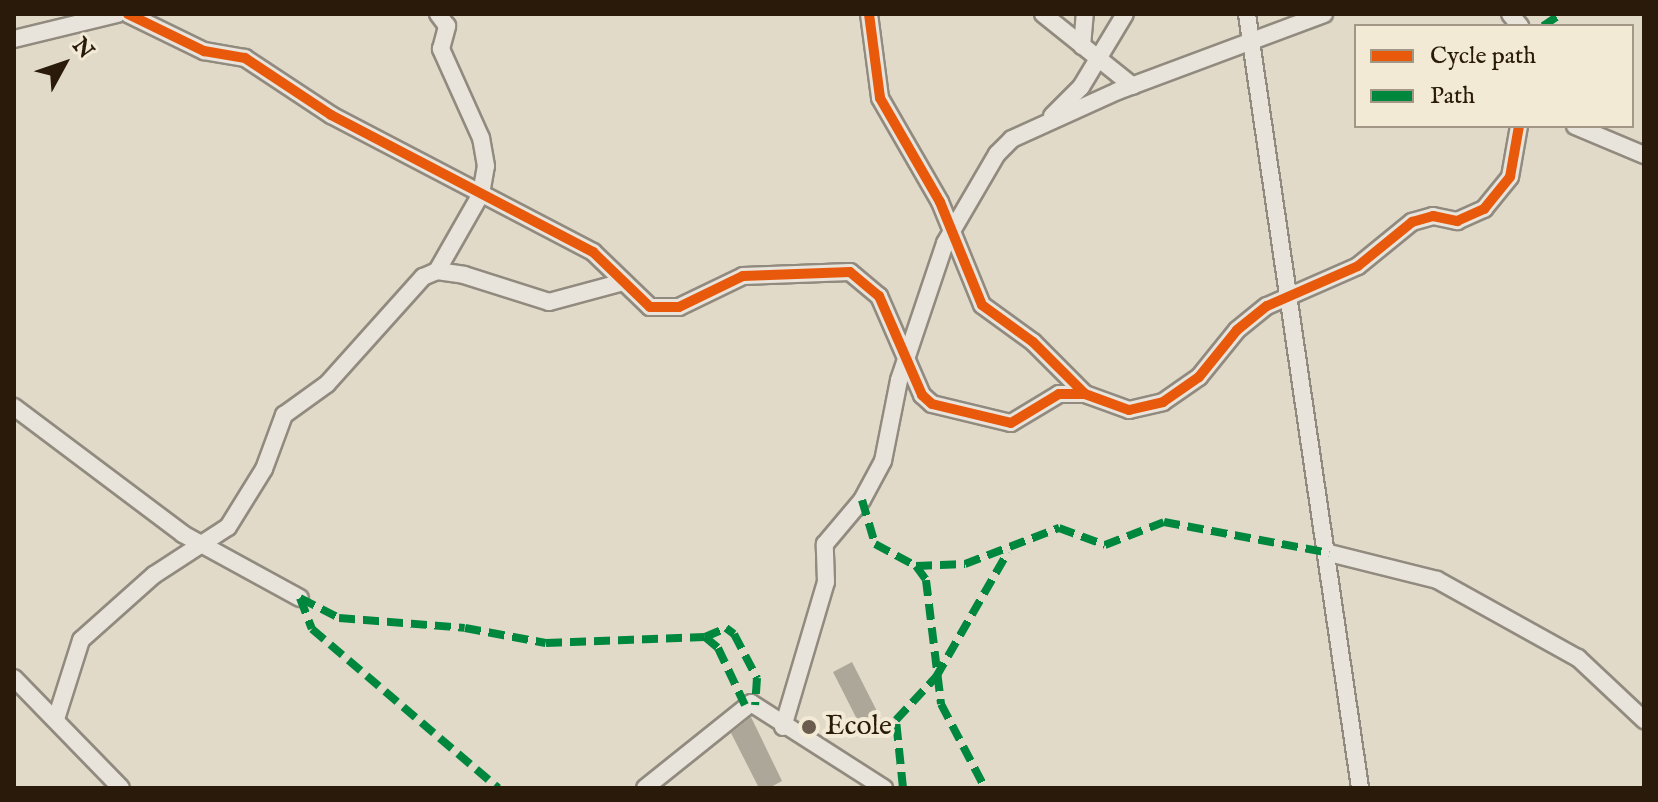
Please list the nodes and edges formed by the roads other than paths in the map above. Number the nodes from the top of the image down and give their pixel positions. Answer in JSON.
{"nodes":[{"id":1,"x":117,"y":14,"type":"edge"},
{"id":2,"x":128,"y":14,"type":"edge"},
{"id":3,"x":438,"y":14,"type":"edge"},
{"id":4,"x":869,"y":14,"type":"edge"},
{"id":5,"x":1043,"y":14,"type":"edge"},
{"id":6,"x":1085,"y":14,"type":"edge"},
{"id":7,"x":1125,"y":14,"type":"edge"},
{"id":8,"x":1247,"y":14,"type":"edge"},
{"id":9,"x":1324,"y":14,"type":"edge"},
{"id":10,"x":14,"y":39,"type":"edge"},
{"id":11,"x":1251,"y":39,"type":"junction"},
{"id":12,"x":1082,"y":46,"type":"junction"},
{"id":13,"x":1100,"y":59,"type":"junction"},
{"id":14,"x":1133,"y":86,"type":"junction"},
{"id":15,"x":1046,"y":123,"type":"junction"},
{"id":16,"x":1519,"y":128,"type":"edge"},
{"id":17,"x":1580,"y":128,"type":"edge"},
{"id":18,"x":1644,"y":155,"type":"edge"},
{"id":19,"x":481,"y":194,"type":"junction"},
{"id":20,"x":952,"y":230,"type":"junction"},
{"id":21,"x":437,"y":271,"type":"junction"},
{"id":22,"x":623,"y":282,"type":"junction"},
{"id":23,"x":1290,"y":291,"type":"junction"},
{"id":24,"x":906,"y":361,"type":"junction"},
{"id":25,"x":1085,"y":394,"type":"junction"},
{"id":26,"x":14,"y":407,"type":"edge"},
{"id":27,"x":201,"y":544,"type":"junction"},
{"id":28,"x":1329,"y":553,"type":"junction"},
{"id":29,"x":300,"y":598,"type":"dead end"},
{"id":30,"x":14,"y":678,"type":"edge"},
{"id":31,"x":56,"y":719,"type":"junction"},
{"id":32,"x":1644,"y":720,"type":"edge"},
{"id":33,"x":783,"y":727,"type":"junction"},
{"id":34,"x":121,"y":788,"type":"edge"},
{"id":35,"x":645,"y":788,"type":"edge"},
{"id":36,"x":884,"y":788,"type":"edge"},
{"id":37,"x":1360,"y":788,"type":"edge"}],
"edges":[{"from":1,"to":10,"type":"street"},
{"from":2,"to":19,"type":"street"},
{"from":3,"to":19,"type":"street"},
{"from":4,"to":20,"type":"street"},
{"from":5,"to":12,"type":"street"},
{"from":6,"to":12,"type":"street"},
{"from":7,"to":13,"type":"street"},
{"from":8,"to":11,"type":"street"},
{"from":9,"to":11,"type":"street"},
{"from":11,"to":14,"type":"street"},
{"from":11,"to":23,"type":"street"},
{"from":12,"to":13,"type":"street"},
{"from":13,"to":14,"type":"street"},
{"from":13,"to":15,"type":"street"},
{"from":14,"to":15,"type":"street"},
{"from":15,"to":20,"type":"street"},
{"from":16,"to":23,"type":"street"},
{"from":17,"to":18,"type":"street"},
{"from":19,"to":21,"type":"street"},
{"from":19,"to":22,"type":"street"},
{"from":20,"to":24,"type":"street"},
{"from":20,"to":25,"type":"street"},
{"from":21,"to":22,"type":"street"},
{"from":21,"to":27,"type":"street"},
{"from":22,"to":24,"type":"street"},
{"from":23,"to":25,"type":"street"},
{"from":23,"to":28,"type":"street"},
{"from":24,"to":25,"type":"street"},
{"from":24,"to":33,"type":"street"},
{"from":26,"to":27,"type":"street"},
{"from":27,"to":29,"type":"street"},
{"from":27,"to":31,"type":"street"},
{"from":28,"to":32,"type":"street"},
{"from":28,"to":37,"type":"street"},
{"from":30,"to":31,"type":"street"},
{"from":31,"to":34,"type":"street"},
{"from":33,"to":35,"type":"street"},
{"from":33,"to":36,"type":"street"}]}
